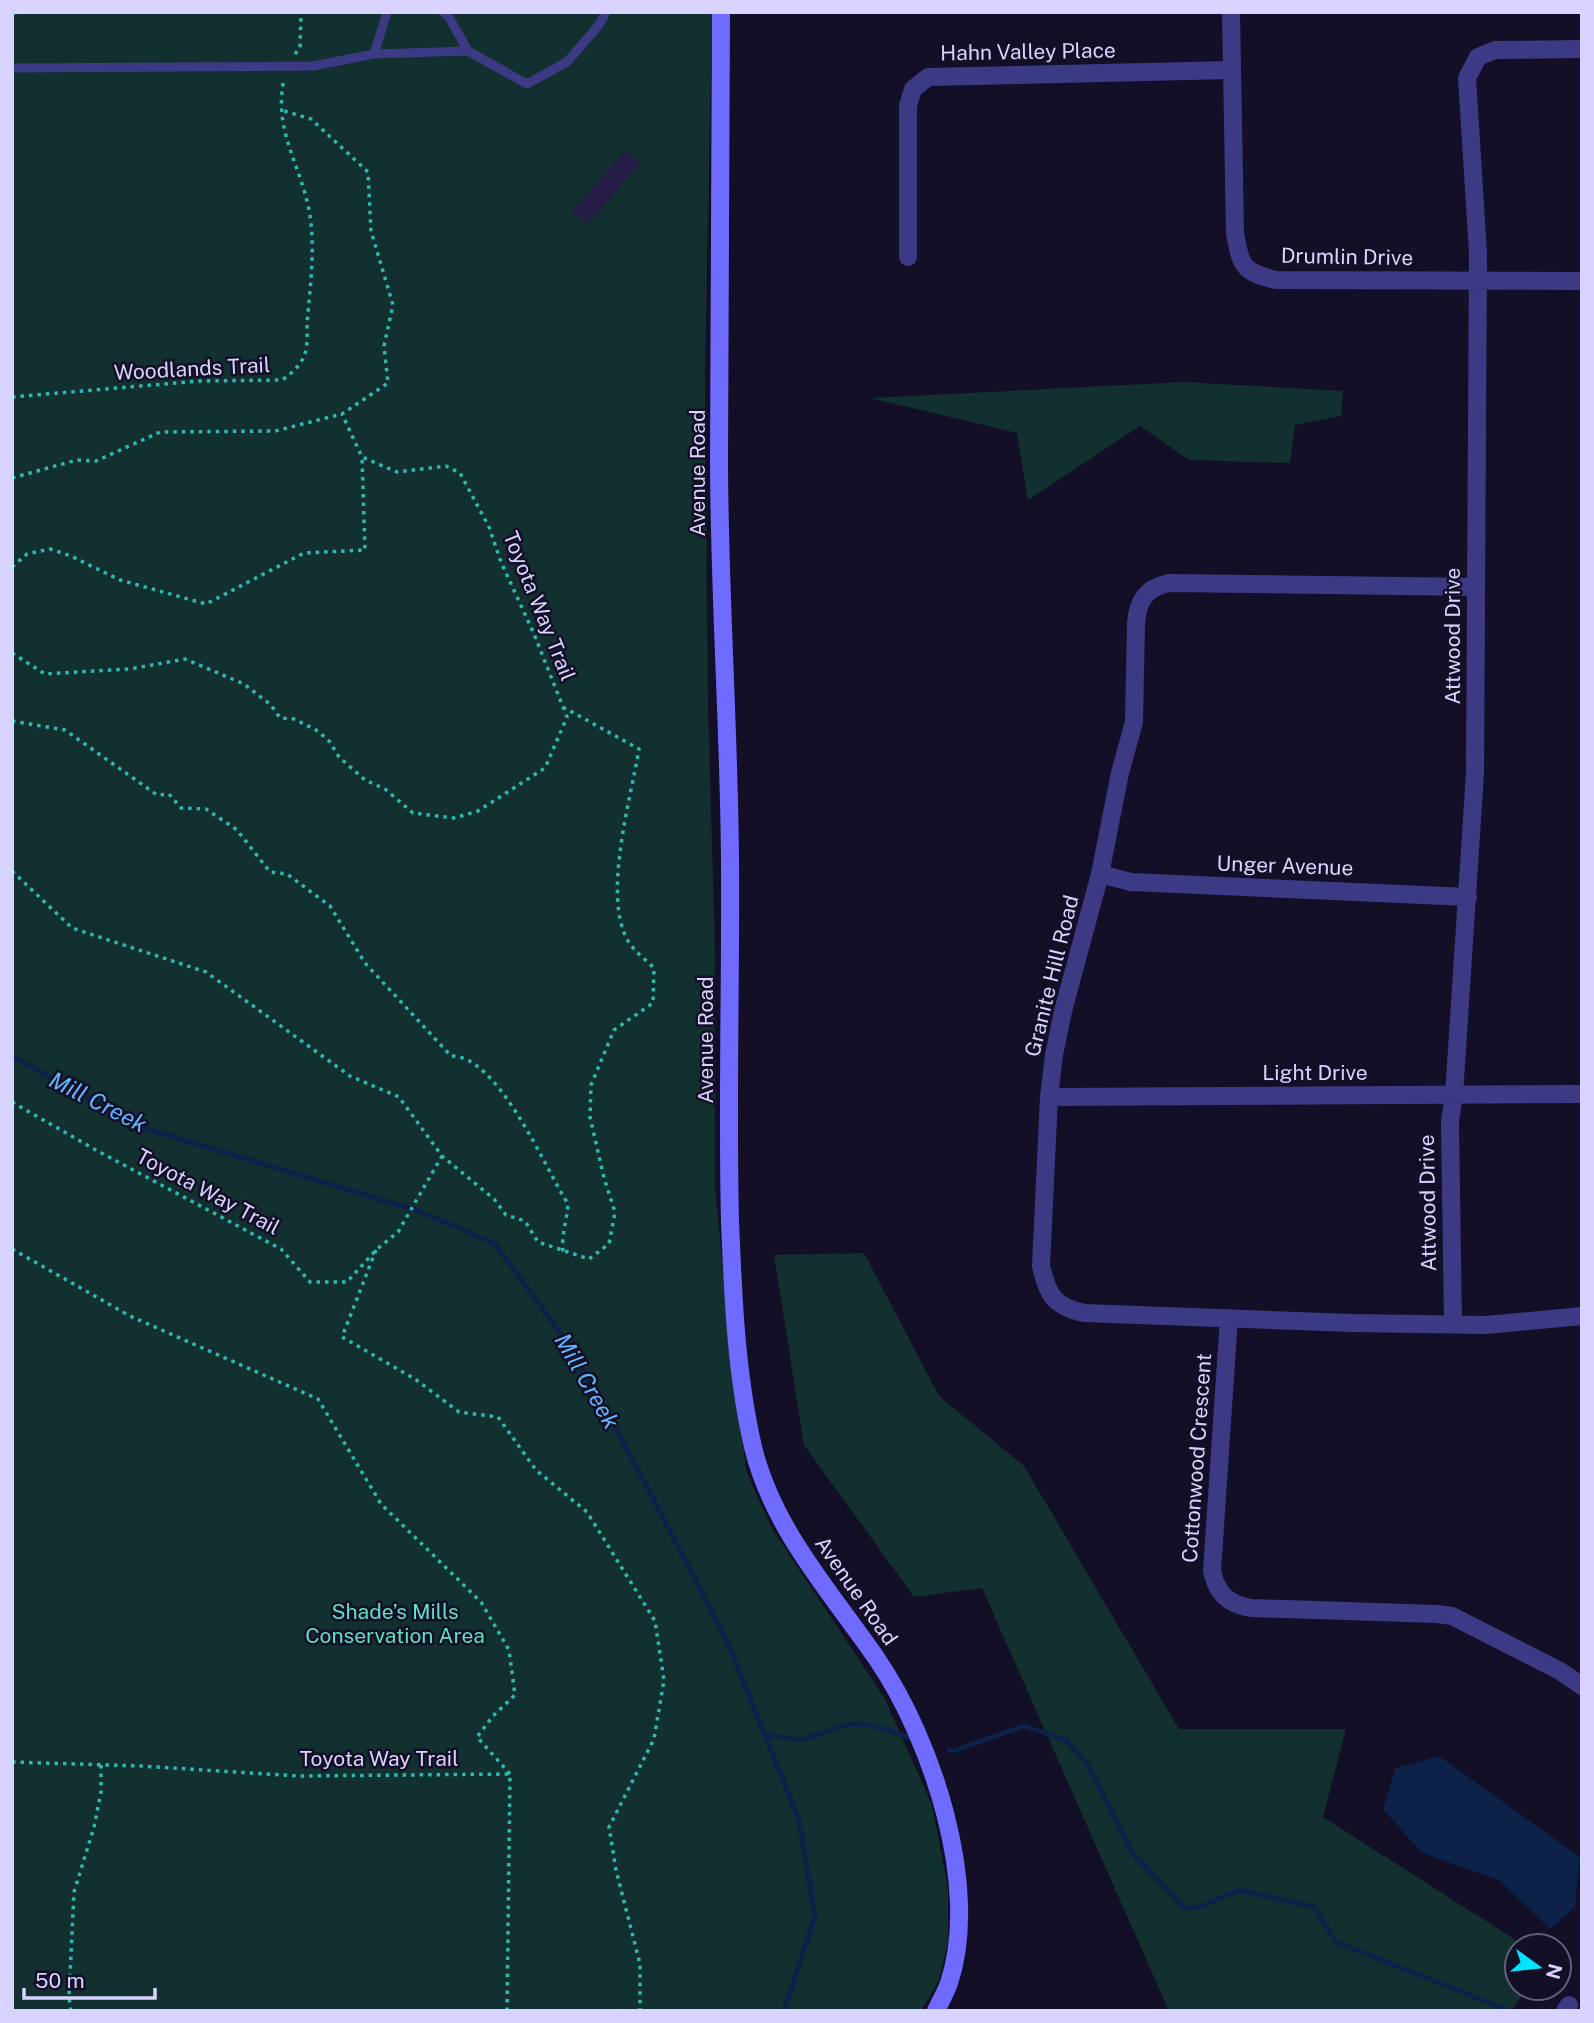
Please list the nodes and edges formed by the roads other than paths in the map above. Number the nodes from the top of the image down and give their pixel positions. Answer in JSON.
{"nodes":[{"id":1,"x":387,"y":12,"type":"edge"},
{"id":2,"x":443,"y":12,"type":"edge"},
{"id":3,"x":606,"y":12,"type":"edge"},
{"id":4,"x":721,"y":12,"type":"edge"},
{"id":5,"x":1231,"y":12,"type":"edge"},
{"id":6,"x":1582,"y":49,"type":"edge"},
{"id":7,"x":468,"y":51,"type":"junction"},
{"id":8,"x":374,"y":54,"type":"junction"},
{"id":9,"x":12,"y":68,"type":"edge"},
{"id":10,"x":1233,"y":70,"type":"junction"},
{"id":11,"x":908,"y":257,"type":"dead end"},
{"id":12,"x":1478,"y":281,"type":"junction"},
{"id":13,"x":1582,"y":281,"type":"edge"},
{"id":14,"x":1475,"y":587,"type":"junction"},
{"id":15,"x":1100,"y":874,"type":"junction"},
{"id":16,"x":1468,"y":897,"type":"junction"},
{"id":17,"x":1582,"y":1094,"type":"edge"},
{"id":18,"x":1454,"y":1095,"type":"junction"},
{"id":19,"x":1049,"y":1097,"type":"junction"},
{"id":20,"x":1582,"y":1316,"type":"edge"},
{"id":21,"x":1229,"y":1318,"type":"junction"},
{"id":22,"x":1453,"y":1324,"type":"junction"},
{"id":23,"x":1582,"y":1686,"type":"edge"},
{"id":24,"x":936,"y":2011,"type":"edge"}],
"edges":[{"from":1,"to":8,"type":"lane"},
{"from":2,"to":7,"type":"lane"},
{"from":3,"to":7,"type":"lane"},
{"from":4,"to":24,"type":"street","name":"Avenue Road"},
{"from":5,"to":10,"type":"street","name":"Drumlin Drive"},
{"from":6,"to":12,"type":"street","name":"Attwood Drive"},
{"from":7,"to":8,"type":"lane"},
{"from":8,"to":9,"type":"lane"},
{"from":10,"to":11,"type":"street","name":"Hahn Valley Place"},
{"from":10,"to":12,"type":"street","name":"Drumlin Drive"},
{"from":12,"to":13,"type":"street","name":"Drumlin Drive"},
{"from":12,"to":14,"type":"street","name":"Attwood Drive"},
{"from":14,"to":15,"type":"street","name":"Granite Hill Road"},
{"from":14,"to":16,"type":"street","name":"Attwood Drive"},
{"from":15,"to":16,"type":"street","name":"Unger Avenue"},
{"from":15,"to":19,"type":"street","name":"Granite Hill Road"},
{"from":16,"to":18,"type":"street","name":"Attwood Drive"},
{"from":17,"to":18,"type":"street","name":"Light Drive"},
{"from":18,"to":19,"type":"street","name":"Light Drive"},
{"from":18,"to":22,"type":"street","name":"Attwood Drive"},
{"from":19,"to":21,"type":"street","name":"Granite Hill Road"},
{"from":20,"to":22,"type":"street","name":"Granite Hill Road"},
{"from":21,"to":22,"type":"street","name":"Granite Hill Road"},
{"from":21,"to":23,"type":"street","name":"Cottonwood Crescent"}]}
